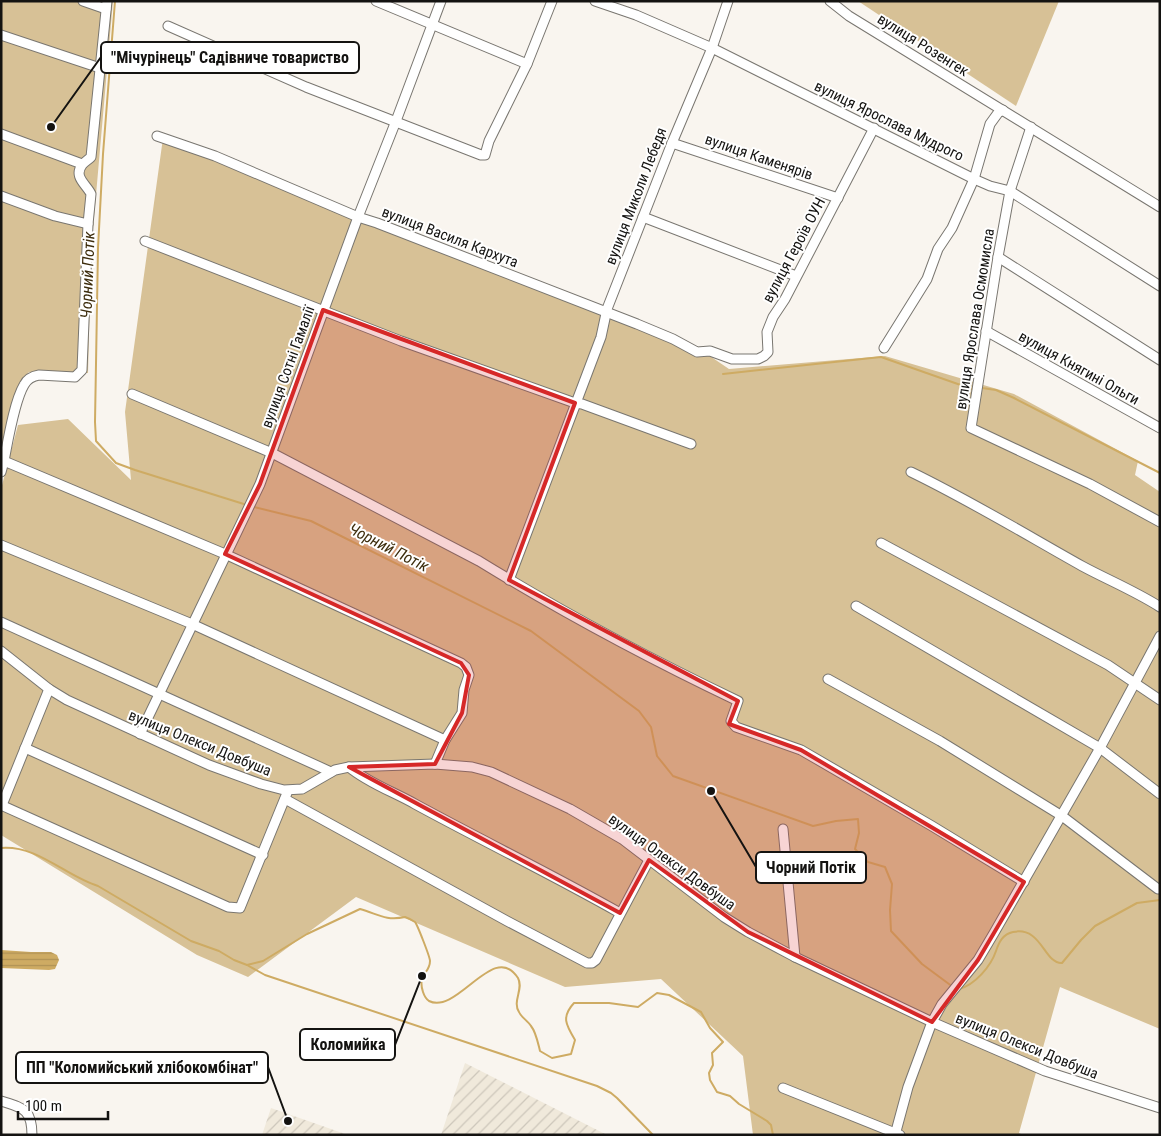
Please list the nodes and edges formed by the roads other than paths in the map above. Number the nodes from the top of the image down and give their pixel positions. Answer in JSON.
{"nodes":[{"id":1,"x":83,"y":1,"type":"edge"},
{"id":2,"x":376,"y":1,"type":"edge"},
{"id":3,"x":441,"y":1,"type":"edge"},
{"id":4,"x":552,"y":1,"type":"edge"},
{"id":5,"x":595,"y":1,"type":"edge"},
{"id":6,"x":728,"y":1,"type":"edge"},
{"id":7,"x":830,"y":1,"type":"edge"},
{"id":8,"x":106,"y":5,"type":"edge"},
{"id":9,"x":431,"y":25,"type":"junction"},
{"id":10,"x":168,"y":26,"type":"dead end"},
{"id":11,"x":1,"y":35,"type":"edge"},
{"id":12,"x":712,"y":48,"type":"junction"},
{"id":13,"x":527,"y":64,"type":"junction"},
{"id":14,"x":100,"y":68,"type":"junction"},
{"id":15,"x":1003,"y":110,"type":"junction"},
{"id":16,"x":396,"y":121,"type":"junction"},
{"id":17,"x":1031,"y":126,"type":"junction"},
{"id":18,"x":874,"y":128,"type":"junction"},
{"id":19,"x":1,"y":134,"type":"edge"},
{"id":20,"x":157,"y":136,"type":"dead end"},
{"id":21,"x":672,"y":143,"type":"junction"},
{"id":22,"x":82,"y":164,"type":"junction"},
{"id":23,"x":974,"y":179,"type":"junction"},
{"id":24,"x":1010,"y":191,"type":"junction"},
{"id":25,"x":1,"y":196,"type":"edge"},
{"id":26,"x":838,"y":198,"type":"junction"},
{"id":27,"x":1160,"y":207,"type":"edge"},
{"id":28,"x":358,"y":217,"type":"junction"},
{"id":29,"x":643,"y":218,"type":"junction"},
{"id":30,"x":88,"y":224,"type":"junction"},
{"id":31,"x":145,"y":241,"type":"dead end"},
{"id":32,"x":998,"y":257,"type":"junction"},
{"id":33,"x":796,"y":276,"type":"junction"},
{"id":34,"x":1160,"y":286,"type":"edge"},
{"id":35,"x":324,"y":310,"type":"junction"},
{"id":36,"x":606,"y":313,"type":"junction"},
{"id":37,"x":986,"y":331,"type":"junction"},
{"id":38,"x":884,"y":348,"type":"dead end"},
{"id":39,"x":732,"y":359,"type":"joint"},
{"id":40,"x":1160,"y":360,"type":"edge"},
{"id":41,"x":132,"y":394,"type":"dead end"},
{"id":42,"x":575,"y":403,"type":"junction"},
{"id":43,"x":1160,"y":428,"type":"edge"},
{"id":44,"x":691,"y":444,"type":"dead end"},
{"id":45,"x":272,"y":453,"type":"junction"},
{"id":46,"x":4,"y":461,"type":"junction"},
{"id":47,"x":1,"y":472,"type":"edge"},
{"id":48,"x":911,"y":472,"type":"dead end"},
{"id":49,"x":1160,"y":522,"type":"edge"},
{"id":50,"x":882,"y":543,"type":"dead end"},
{"id":51,"x":1,"y":545,"type":"edge"},
{"id":52,"x":225,"y":554,"type":"junction"},
{"id":53,"x":509,"y":580,"type":"junction"},
{"id":54,"x":856,"y":606,"type":"dead end"},
{"id":55,"x":1160,"y":607,"type":"edge"},
{"id":56,"x":1,"y":622,"type":"edge"},
{"id":57,"x":192,"y":624,"type":"junction"},
{"id":58,"x":1160,"y":636,"type":"edge"},
{"id":59,"x":1,"y":651,"type":"edge"},
{"id":60,"x":828,"y":679,"type":"dead end"},
{"id":61,"x":1135,"y":682,"type":"junction"},
{"id":62,"x":49,"y":689,"type":"junction"},
{"id":63,"x":159,"y":694,"type":"junction"},
{"id":64,"x":1160,"y":700,"type":"edge"},
{"id":65,"x":140,"y":734,"type":"junction"},
{"id":66,"x":445,"y":740,"type":"junction"},
{"id":67,"x":25,"y":748,"type":"junction"},
{"id":68,"x":1100,"y":748,"type":"junction"},
{"id":69,"x":435,"y":764,"type":"junction"},
{"id":70,"x":349,"y":767,"type":"junction"},
{"id":71,"x":331,"y":772,"type":"junction"},
{"id":72,"x":1160,"y":794,"type":"edge"},
{"id":73,"x":286,"y":795,"type":"junction"},
{"id":74,"x":2,"y":805,"type":"edge"},
{"id":75,"x":1062,"y":816,"type":"junction"},
{"id":76,"x":783,"y":829,"type":"dead end"},
{"id":77,"x":263,"y":855,"type":"junction"},
{"id":78,"x":649,"y":860,"type":"junction"},
{"id":79,"x":1024,"y":882,"type":"junction"},
{"id":80,"x":1158,"y":889,"type":"dead end"},
{"id":81,"x":620,"y":913,"type":"junction"},
{"id":82,"x":795,"y":957,"type":"junction"},
{"id":83,"x":932,"y":1022,"type":"junction"},
{"id":84,"x":783,"y":1088,"type":"dead end"},
{"id":85,"x":1,"y":1101,"type":"edge"},
{"id":86,"x":1160,"y":1108,"type":"edge"},
{"id":87,"x":897,"y":1134,"type":"edge"},
{"id":88,"x":32,"y":1135,"type":"edge"}],
"edges":[{"from":1,"to":8,"type":"street"},
{"from":2,"to":9,"type":"street"},
{"from":3,"to":9,"type":"street","name":"вулиця Сотні Гамалії"},
{"from":4,"to":13,"type":"street"},
{"from":5,"to":12,"type":"street","name":"вулиця Ярослава Мудрого"},
{"from":6,"to":12,"type":"street","name":"вулиця Миколи Лебедя"},
{"from":7,"to":15,"type":"street","name":"вулиця Розенгек"},
{"from":8,"to":14,"type":"street"},
{"from":9,"to":13,"type":"street"},
{"from":9,"to":16,"type":"street","name":"вулиця Сотні Гамалії"},
{"from":10,"to":16,"type":"street"},
{"from":11,"to":14,"type":"street"},
{"from":12,"to":18,"type":"street","name":"вулиця Ярослава Мудрого"},
{"from":12,"to":21,"type":"street","name":"вулиця Миколи Лебедя"},
{"from":13,"to":16,"type":"street"},
{"from":14,"to":22,"type":"street"},
{"from":15,"to":17,"type":"street","name":"вулиця Розенгек"},
{"from":15,"to":23,"type":"street"},
{"from":16,"to":28,"type":"street","name":"вулиця Сотні Гамалії"},
{"from":17,"to":24,"type":"street","name":"вулиця Ярослава Осмомисла"},
{"from":17,"to":27,"type":"street","name":"вулиця Розенгек"},
{"from":18,"to":23,"type":"street","name":"вулиця Ярослава Мудрого"},
{"from":18,"to":26,"type":"street","name":"вулиця Героїв ОУН"},
{"from":19,"to":22,"type":"street"},
{"from":20,"to":28,"type":"street","name":"вулиця Василя Кархута"},
{"from":21,"to":26,"type":"street","name":"вулиця Каменярів"},
{"from":21,"to":29,"type":"street","name":"вулиця Миколи Лебедя"},
{"from":22,"to":30,"type":"street"},
{"from":23,"to":24,"type":"street","name":"вулиця Ярослава Мудрого"},
{"from":23,"to":38,"type":"street"},
{"from":24,"to":32,"type":"street","name":"вулиця Ярослава Осмомисла"},
{"from":24,"to":34,"type":"street","name":"вулиця Ярослава Мудрого"},
{"from":25,"to":30,"type":"street"},
{"from":26,"to":33,"type":"street","name":"вулиця Героїв ОУН"},
{"from":28,"to":35,"type":"street","name":"вулиця Сотні Гамалії"},
{"from":28,"to":36,"type":"street","name":"вулиця Василя Кархута"},
{"from":29,"to":33,"type":"street"},
{"from":29,"to":36,"type":"street","name":"вулиця Миколи Лебедя"},
{"from":30,"to":46,"type":"street"},
{"from":31,"to":35,"type":"street"},
{"from":32,"to":37,"type":"street","name":"вулиця Ярослава Осмомисла"},
{"from":32,"to":40,"type":"street"},
{"from":33,"to":39,"type":"street","name":"вулиця Героїв ОУН"},
{"from":35,"to":42,"type":"street"},
{"from":35,"to":45,"type":"street","name":"вулиця Сотні Гамалії"},
{"from":36,"to":39,"type":"street","name":"вулиця Василя Кархута"},
{"from":36,"to":42,"type":"street","name":"вулиця Миколи Лебедя"},
{"from":37,"to":43,"type":"street","name":"вулиця Княгині Ольги"},
{"from":37,"to":49,"type":"street","name":"вулиця Ярослава Осмомисла"},
{"from":41,"to":45,"type":"street"},
{"from":42,"to":44,"type":"street"},
{"from":42,"to":53,"type":"street","name":"вулиця Миколи Лебедя"},
{"from":45,"to":52,"type":"street","name":"вулиця Сотні Гамалії"},
{"from":45,"to":53,"type":"street"},
{"from":46,"to":47,"type":"street"},
{"from":46,"to":52,"type":"street"},
{"from":48,"to":55,"type":"street"},
{"from":50,"to":61,"type":"street"},
{"from":51,"to":57,"type":"street"},
{"from":52,"to":57,"type":"street","name":"вулиця Сотні Гамалії"},
{"from":52,"to":66,"type":"street"},
{"from":53,"to":79,"type":"street"},
{"from":54,"to":68,"type":"street"},
{"from":56,"to":63,"type":"street"},
{"from":57,"to":63,"type":"street","name":"вулиця Сотні Гамалії"},
{"from":57,"to":66,"type":"street"},
{"from":58,"to":61,"type":"street"},
{"from":59,"to":62,"type":"street","name":"вулиця Олекси Довбуша"},
{"from":60,"to":75,"type":"street"},
{"from":61,"to":64,"type":"street"},
{"from":61,"to":68,"type":"street"},
{"from":62,"to":65,"type":"street","name":"вулиця Олекси Довбуша"},
{"from":62,"to":67,"type":"street"},
{"from":63,"to":65,"type":"street","name":"вулиця Сотні Гамалії"},
{"from":63,"to":71,"type":"street"},
{"from":65,"to":73,"type":"street","name":"вулиця Олекси Довбуша"},
{"from":66,"to":69,"type":"street"},
{"from":67,"to":74,"type":"street"},
{"from":67,"to":77,"type":"street"},
{"from":68,"to":72,"type":"street"},
{"from":68,"to":75,"type":"street"},
{"from":69,"to":70,"type":"street","name":"вулиця Олекси Довбуша"},
{"from":69,"to":78,"type":"street","name":"вулиця Олекси Довбуша"},
{"from":70,"to":71,"type":"street","name":"вулиця Олекси Довбуша"},
{"from":70,"to":81,"type":"street"},
{"from":71,"to":73,"type":"street","name":"вулиця Олекси Довбуша"},
{"from":73,"to":77,"type":"street"},
{"from":73,"to":81,"type":"street"},
{"from":74,"to":77,"type":"street"},
{"from":75,"to":79,"type":"street"},
{"from":75,"to":80,"type":"street"},
{"from":76,"to":82,"type":"street"},
{"from":78,"to":81,"type":"street"},
{"from":78,"to":82,"type":"street","name":"вулиця Олекси Довбуша"},
{"from":79,"to":83,"type":"street"},
{"from":82,"to":83,"type":"street","name":"вулиця Олекси Довбуша"},
{"from":83,"to":86,"type":"street","name":"вулиця Олекси Довбуша"},
{"from":83,"to":87,"type":"street"},
{"from":84,"to":87,"type":"street"},
{"from":85,"to":88,"type":"street"}]}
